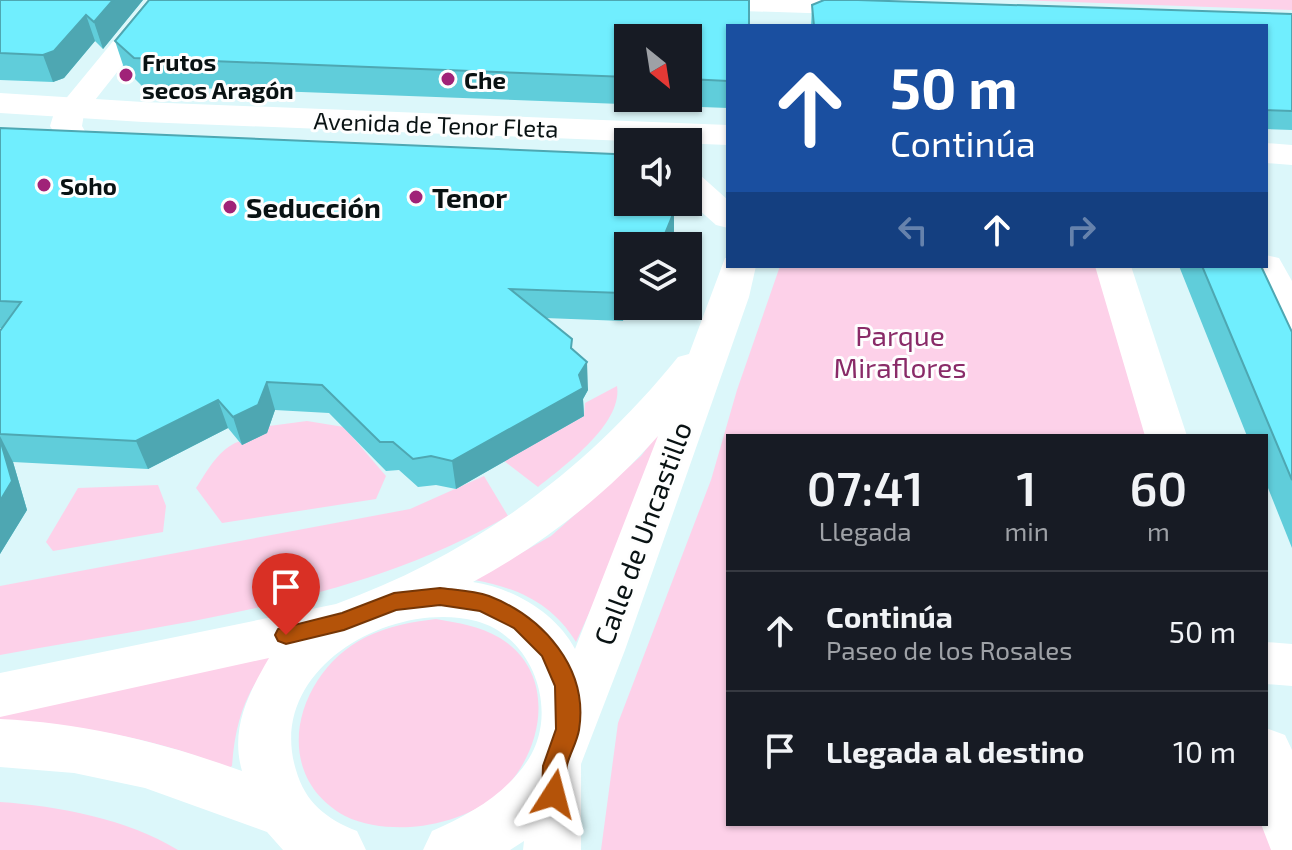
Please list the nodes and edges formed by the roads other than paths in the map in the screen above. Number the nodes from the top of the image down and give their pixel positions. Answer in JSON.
{"nodes":[{"id":1,"x":161,"y":0,"type":"edge"},
{"id":2,"x":649,"y":0,"type":"edge"},
{"id":3,"x":893,"y":8,"type":"edge"},
{"id":4,"x":781,"y":10,"type":"edge"},
{"id":5,"x":0,"y":103,"type":"edge"},
{"id":6,"x":71,"y":121,"type":"junction"},
{"id":7,"x":0,"y":130,"type":"edge"},
{"id":8,"x":726,"y":135,"type":"edge"},
{"id":9,"x":614,"y":153,"type":"edge"},
{"id":10,"x":1268,"y":153,"type":"edge"},
{"id":11,"x":1292,"y":155,"type":"edge"},
{"id":12,"x":702,"y":157,"type":"edge"},
{"id":13,"x":726,"y":158,"type":"edge"},
{"id":14,"x":1268,"y":177,"type":"edge"},
{"id":15,"x":1292,"y":178,"type":"edge"},
{"id":16,"x":702,"y":195,"type":"edge"},
{"id":17,"x":726,"y":216,"type":"edge"},
{"id":18,"x":737,"y":268,"type":"edge"},
{"id":19,"x":1114,"y":268,"type":"edge"},
{"id":20,"x":1267,"y":268,"type":"edge"},
{"id":21,"x":1292,"y":318,"type":"edge"},
{"id":22,"x":715,"y":337,"type":"junction"},
{"id":23,"x":1165,"y":434,"type":"edge"},
{"id":24,"x":394,"y":602,"type":"junction"},
{"id":25,"x":344,"y":621,"type":"junction"},
{"id":26,"x":1268,"y":663,"type":"edge"},
{"id":27,"x":1292,"y":665,"type":"edge"},
{"id":28,"x":0,"y":695,"type":"edge"},
{"id":29,"x":0,"y":743,"type":"edge"},
{"id":30,"x":561,"y":748,"type":"junction"},
{"id":31,"x":1268,"y":758,"type":"edge"},
{"id":32,"x":284,"y":813,"type":"junction"},
{"id":33,"x":1292,"y":833,"type":"edge"},
{"id":34,"x":333,"y":849,"type":"edge"},
{"id":35,"x":452,"y":850,"type":"edge"},
{"id":36,"x":552,"y":850,"type":"edge"}],
"edges":[{"from":1,"to":6,"type":"street"},
{"from":2,"to":4,"type":"street"},
{"from":3,"to":4,"type":"street"},
{"from":5,"to":6,"type":"main road","name":"Avenida de Tenor Fleta"},
{"from":6,"to":7,"type":"main road","name":"Avenida de Tenor Fleta"},
{"from":6,"to":8,"type":"main road","name":"Avenida de Tenor Fleta"},
{"from":6,"to":9,"type":"main road","name":"Avenida de Tenor Fleta"},
{"from":10,"to":11,"type":"main road"},
{"from":12,"to":13,"type":"main road"},
{"from":14,"to":15,"type":"main road"},
{"from":16,"to":17,"type":"street"},
{"from":18,"to":22,"type":"street","name":"Calle de Uncastillo"},
{"from":19,"to":23,"type":"street"},
{"from":20,"to":21,"type":"street"},
{"from":22,"to":24,"type":"street","name":"Calle de Uncastillo"},
{"from":22,"to":30,"type":"street","name":"Calle de Uncastillo"},
{"from":24,"to":25,"type":"street"},
{"from":24,"to":30,"type":"street"},
{"from":25,"to":28,"type":"street"},
{"from":25,"to":32,"type":"street"},
{"from":26,"to":27,"type":"street"},
{"from":29,"to":32,"type":"street"},
{"from":30,"to":35,"type":"street"},
{"from":30,"to":36,"type":"street"},
{"from":31,"to":33,"type":"street"},
{"from":32,"to":34,"type":"street"}]}
